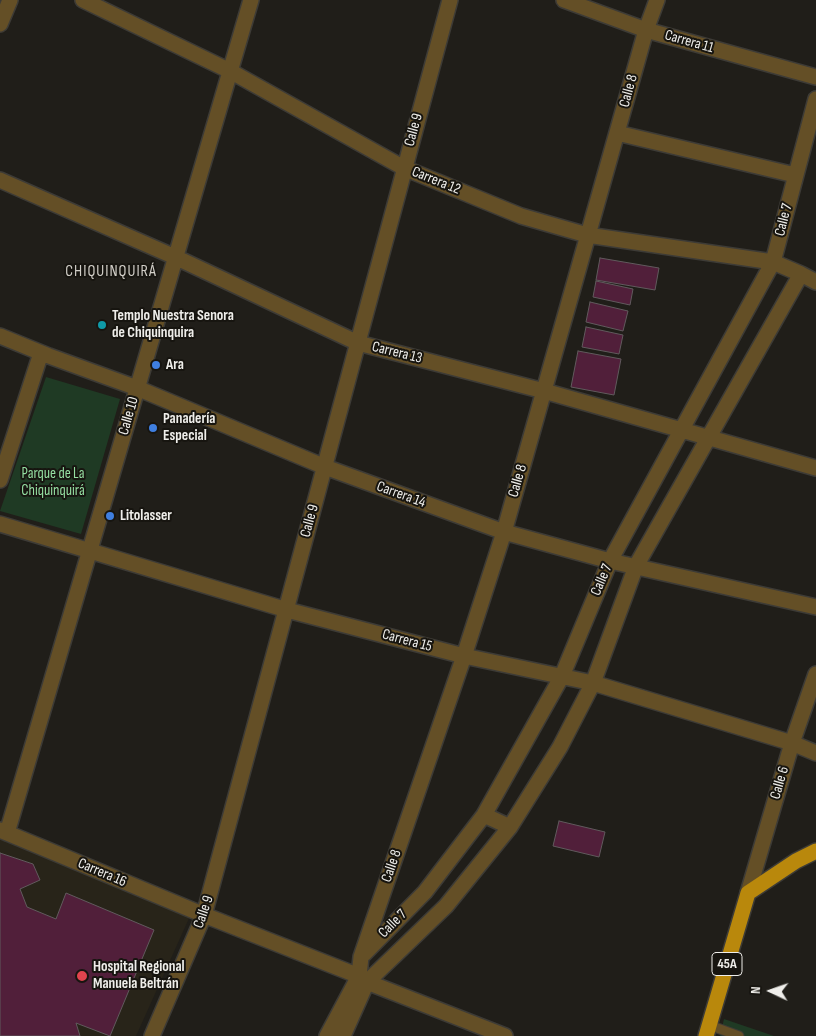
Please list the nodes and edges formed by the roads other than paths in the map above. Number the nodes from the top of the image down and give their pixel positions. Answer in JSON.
{"nodes":[{"id":1,"x":10,"y":0,"type":"edge"},
{"id":2,"x":83,"y":0,"type":"edge"},
{"id":3,"x":250,"y":0,"type":"edge"},
{"id":4,"x":450,"y":0,"type":"edge"},
{"id":5,"x":564,"y":0,"type":"edge"},
{"id":6,"x":658,"y":0,"type":"edge"},
{"id":7,"x":0,"y":24,"type":"edge"},
{"id":8,"x":646,"y":30,"type":"junction"},
{"id":9,"x":230,"y":71,"type":"junction"},
{"id":10,"x":816,"y":77,"type":"edge"},
{"id":11,"x":816,"y":99,"type":"edge"},
{"id":12,"x":617,"y":133,"type":"junction"},
{"id":13,"x":404,"y":168,"type":"junction"},
{"id":14,"x":795,"y":175,"type":"junction"},
{"id":15,"x":0,"y":180,"type":"edge"},
{"id":16,"x":587,"y":235,"type":"junction"},
{"id":17,"x":175,"y":257,"type":"junction"},
{"id":18,"x":773,"y":262,"type":"junction"},
{"id":19,"x":801,"y":274,"type":"junction"},
{"id":20,"x":816,"y":282,"type":"edge"},
{"id":21,"x":0,"y":336,"type":"edge"},
{"id":22,"x":358,"y":343,"type":"junction"},
{"id":23,"x":41,"y":353,"type":"junction"},
{"id":24,"x":137,"y":388,"type":"junction"},
{"id":25,"x":544,"y":391,"type":"junction"},
{"id":26,"x":681,"y":431,"type":"junction"},
{"id":27,"x":708,"y":438,"type":"junction"},
{"id":28,"x":325,"y":467,"type":"junction"},
{"id":29,"x":816,"y":468,"type":"edge"},
{"id":30,"x":0,"y":480,"type":"edge"},
{"id":31,"x":0,"y":524,"type":"edge"},
{"id":32,"x":504,"y":532,"type":"junction"},
{"id":33,"x":89,"y":551,"type":"junction"},
{"id":34,"x":610,"y":561,"type":"junction"},
{"id":35,"x":636,"y":566,"type":"junction"},
{"id":36,"x":816,"y":607,"type":"edge"},
{"id":37,"x":287,"y":610,"type":"junction"},
{"id":38,"x":464,"y":656,"type":"junction"},
{"id":39,"x":816,"y":674,"type":"edge"},
{"id":40,"x":562,"y":676,"type":"junction"},
{"id":41,"x":593,"y":683,"type":"junction"},
{"id":42,"x":792,"y":743,"type":"junction"},
{"id":43,"x":816,"y":753,"type":"edge"},
{"id":44,"x":484,"y":814,"type":"junction"},
{"id":45,"x":510,"y":827,"type":"junction"},
{"id":46,"x":3,"y":832,"type":"edge"},
{"id":47,"x":816,"y":850,"type":"edge"},
{"id":48,"x":748,"y":893,"type":"junction"},
{"id":49,"x":204,"y":915,"type":"junction"},
{"id":50,"x":361,"y":957,"type":"junction"},
{"id":51,"x":363,"y":979,"type":"junction"},
{"id":52,"x":707,"y":1030,"type":"edge"},
{"id":53,"x":152,"y":1036,"type":"edge"},
{"id":54,"x":327,"y":1036,"type":"edge"},
{"id":55,"x":343,"y":1036,"type":"edge"},
{"id":56,"x":505,"y":1036,"type":"edge"},
{"id":57,"x":739,"y":1036,"type":"edge"}],
"edges":[{"from":1,"to":7,"type":"street"},
{"from":2,"to":9,"type":"street","name":"Carrera 12"},
{"from":3,"to":9,"type":"street","name":"Calle 10"},
{"from":4,"to":13,"type":"street","name":"Calle 9"},
{"from":5,"to":8,"type":"street","name":"Carrera 11"},
{"from":6,"to":8,"type":"street","name":"Calle 8"},
{"from":8,"to":10,"type":"street","name":"Carrera 11"},
{"from":8,"to":12,"type":"street","name":"Calle 8"},
{"from":9,"to":13,"type":"street","name":"Carrera 12"},
{"from":9,"to":17,"type":"street","name":"Calle 10"},
{"from":11,"to":14,"type":"street","name":"Calle 7"},
{"from":12,"to":14,"type":"street"},
{"from":12,"to":16,"type":"street","name":"Calle 8"},
{"from":13,"to":16,"type":"street","name":"Carrera 12"},
{"from":13,"to":22,"type":"street","name":"Calle 9"},
{"from":14,"to":18,"type":"street","name":"Calle 7"},
{"from":15,"to":17,"type":"street","name":"Carrera 13"},
{"from":16,"to":18,"type":"street","name":"Carrera 12"},
{"from":16,"to":25,"type":"street","name":"Calle 8"},
{"from":17,"to":22,"type":"street","name":"Carrera 13"},
{"from":17,"to":24,"type":"street","name":"Calle 10"},
{"from":18,"to":19,"type":"street","name":"Carrera 12"},
{"from":18,"to":26,"type":"street","name":"Calle 7"},
{"from":19,"to":20,"type":"street","name":"Carrera 12"},
{"from":19,"to":27,"type":"street"},
{"from":21,"to":23,"type":"street","name":"Carrera 14"},
{"from":22,"to":25,"type":"street","name":"Carrera 13"},
{"from":22,"to":28,"type":"street","name":"Calle 9"},
{"from":23,"to":24,"type":"street","name":"Carrera 14"},
{"from":23,"to":30,"type":"street"},
{"from":24,"to":28,"type":"street","name":"Carrera 14"},
{"from":24,"to":33,"type":"street","name":"Calle 10"},
{"from":25,"to":26,"type":"street","name":"Carrera 13"},
{"from":25,"to":32,"type":"street","name":"Calle 8"},
{"from":26,"to":27,"type":"street","name":"Carrera 13"},
{"from":26,"to":34,"type":"street","name":"Calle 7"},
{"from":27,"to":29,"type":"street","name":"Carrera 13"},
{"from":27,"to":35,"type":"street"},
{"from":28,"to":32,"type":"street","name":"Carrera 14"},
{"from":28,"to":37,"type":"street","name":"Calle 9"},
{"from":31,"to":33,"type":"street","name":"Carrera 15"},
{"from":32,"to":34,"type":"street","name":"Carrera 14"},
{"from":32,"to":38,"type":"street","name":"Calle 8"},
{"from":33,"to":37,"type":"street","name":"Carrera 15"},
{"from":33,"to":46,"type":"street","name":"Calle 10"},
{"from":34,"to":35,"type":"street","name":"Carrera 14"},
{"from":34,"to":40,"type":"street","name":"Calle 7"},
{"from":35,"to":36,"type":"street","name":"Carrera 14"},
{"from":35,"to":41,"type":"street"},
{"from":37,"to":38,"type":"street","name":"Carrera 15"},
{"from":37,"to":49,"type":"street","name":"Calle 9"},
{"from":38,"to":40,"type":"street","name":"Carrera 15"},
{"from":38,"to":50,"type":"street","name":"Calle 8"},
{"from":39,"to":42,"type":"street","name":"Calle 6"},
{"from":40,"to":41,"type":"street","name":"Carrera 15"},
{"from":40,"to":44,"type":"street","name":"Calle 7"},
{"from":41,"to":42,"type":"street","name":"Carrera 15"},
{"from":41,"to":45,"type":"street"},
{"from":42,"to":43,"type":"street","name":"Carrera 15"},
{"from":42,"to":48,"type":"street","name":"Calle 6"},
{"from":44,"to":45,"type":"street"},
{"from":44,"to":50,"type":"street","name":"Calle 7"},
{"from":45,"to":51,"type":"street"},
{"from":46,"to":49,"type":"street","name":"Carrera 16"},
{"from":47,"to":48,"type":"highway"},
{"from":48,"to":52,"type":"highway","number":"45A"},
{"from":49,"to":51,"type":"street","name":"Carrera 16"},
{"from":49,"to":53,"type":"street","name":"Calle 9"},
{"from":50,"to":51,"type":"street","name":"Calle 8"},
{"from":51,"to":54,"type":"street"},
{"from":51,"to":55,"type":"street"},
{"from":51,"to":56,"type":"street","name":"Carrera 16"},
{"from":52,"to":57,"type":"lane"}]}
